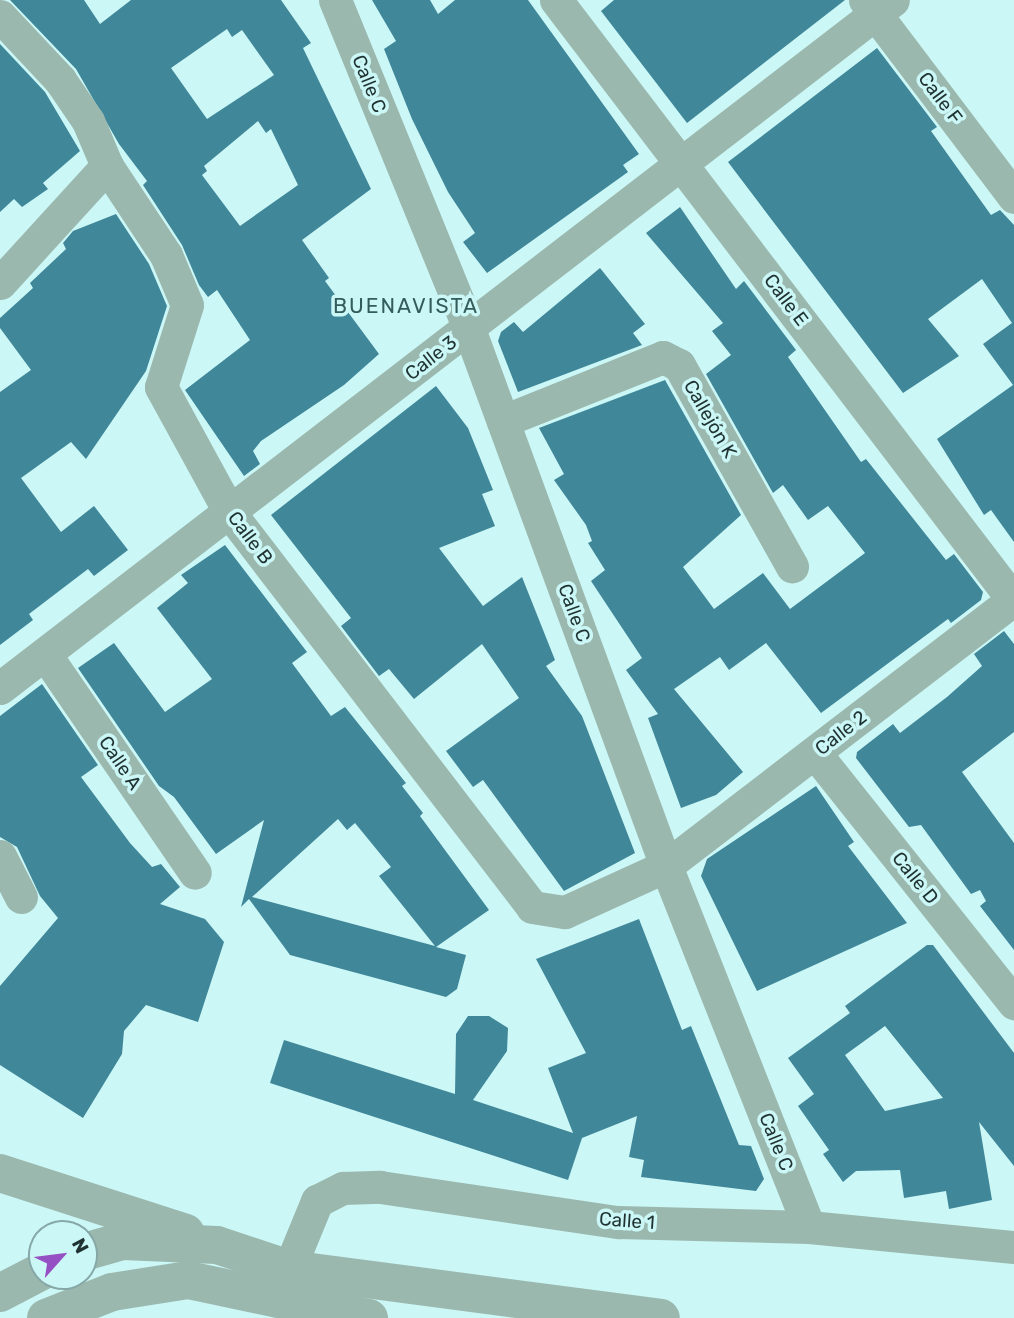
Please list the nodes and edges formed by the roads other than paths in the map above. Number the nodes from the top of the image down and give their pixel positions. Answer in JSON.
{"nodes":[{"id":1,"x":335,"y":0,"type":"edge"},
{"id":2,"x":556,"y":0,"type":"edge"},
{"id":3,"x":878,"y":4,"type":"edge"},
{"id":4,"x":0,"y":16,"type":"edge"},
{"id":5,"x":683,"y":164,"type":"junction"},
{"id":6,"x":107,"y":166,"type":"junction"},
{"id":7,"x":1014,"y":197,"type":"edge"},
{"id":8,"x":0,"y":283,"type":"edge"},
{"id":9,"x":469,"y":329,"type":"junction"},
{"id":10,"x":503,"y":421,"type":"junction"},
{"id":11,"x":230,"y":513,"type":"junction"},
{"id":12,"x":792,"y":566,"type":"dead end"},
{"id":13,"x":1014,"y":600,"type":"edge"},
{"id":14,"x":45,"y":654,"type":"junction"},
{"id":15,"x":0,"y":688,"type":"edge"},
{"id":16,"x":815,"y":753,"type":"junction"},
{"id":17,"x":0,"y":856,"type":"edge"},
{"id":18,"x":666,"y":866,"type":"junction"},
{"id":19,"x":195,"y":873,"type":"dead end"},
{"id":20,"x":21,"y":897,"type":"dead end"},
{"id":21,"x":1014,"y":1003,"type":"edge"},
{"id":22,"x":0,"y":1172,"type":"edge"},
{"id":23,"x":810,"y":1227,"type":"junction"},
{"id":24,"x":217,"y":1245,"type":"junction"},
{"id":25,"x":1014,"y":1247,"type":"edge"},
{"id":26,"x":98,"y":1248,"type":"edge"},
{"id":27,"x":28,"y":1278,"type":"edge"},
{"id":28,"x":286,"y":1283,"type":"junction"},
{"id":29,"x":0,"y":1293,"type":"edge"},
{"id":30,"x":46,"y":1318,"type":"edge"},
{"id":31,"x":369,"y":1318,"type":"edge"},
{"id":32,"x":661,"y":1318,"type":"edge"}],
"edges":[{"from":1,"to":9,"type":"street","name":"Calle C"},
{"from":2,"to":5,"type":"street","name":"Calle E"},
{"from":3,"to":5,"type":"street","name":"Calle 3"},
{"from":3,"to":7,"type":"street","name":"Calle F"},
{"from":4,"to":6,"type":"street","name":"Calle B"},
{"from":5,"to":9,"type":"street","name":"Calle 3"},
{"from":5,"to":13,"type":"street","name":"Calle E"},
{"from":6,"to":8,"type":"street"},
{"from":6,"to":11,"type":"street","name":"Calle B"},
{"from":9,"to":10,"type":"street","name":"Calle C"},
{"from":9,"to":11,"type":"street","name":"Calle 3"},
{"from":10,"to":12,"type":"street","name":"Callejón K"},
{"from":10,"to":18,"type":"street","name":"Calle C"},
{"from":11,"to":14,"type":"street","name":"Calle 3"},
{"from":11,"to":18,"type":"street","name":"Calle B"},
{"from":13,"to":16,"type":"street","name":"Calle 2"},
{"from":14,"to":15,"type":"street","name":"Calle 3"},
{"from":14,"to":19,"type":"street","name":"Calle A"},
{"from":16,"to":18,"type":"street","name":"Calle 2"},
{"from":16,"to":21,"type":"street","name":"Calle D"},
{"from":17,"to":20,"type":"street"},
{"from":18,"to":23,"type":"street","name":"Calle C"},
{"from":22,"to":24,"type":"street"},
{"from":23,"to":25,"type":"street","name":"Calle 1"},
{"from":23,"to":28,"type":"street","name":"Calle 1"},
{"from":24,"to":26,"type":"street"},
{"from":24,"to":28,"type":"street"},
{"from":27,"to":29,"type":"street"},
{"from":28,"to":30,"type":"street"},
{"from":28,"to":31,"type":"street"},
{"from":28,"to":32,"type":"street"}]}
